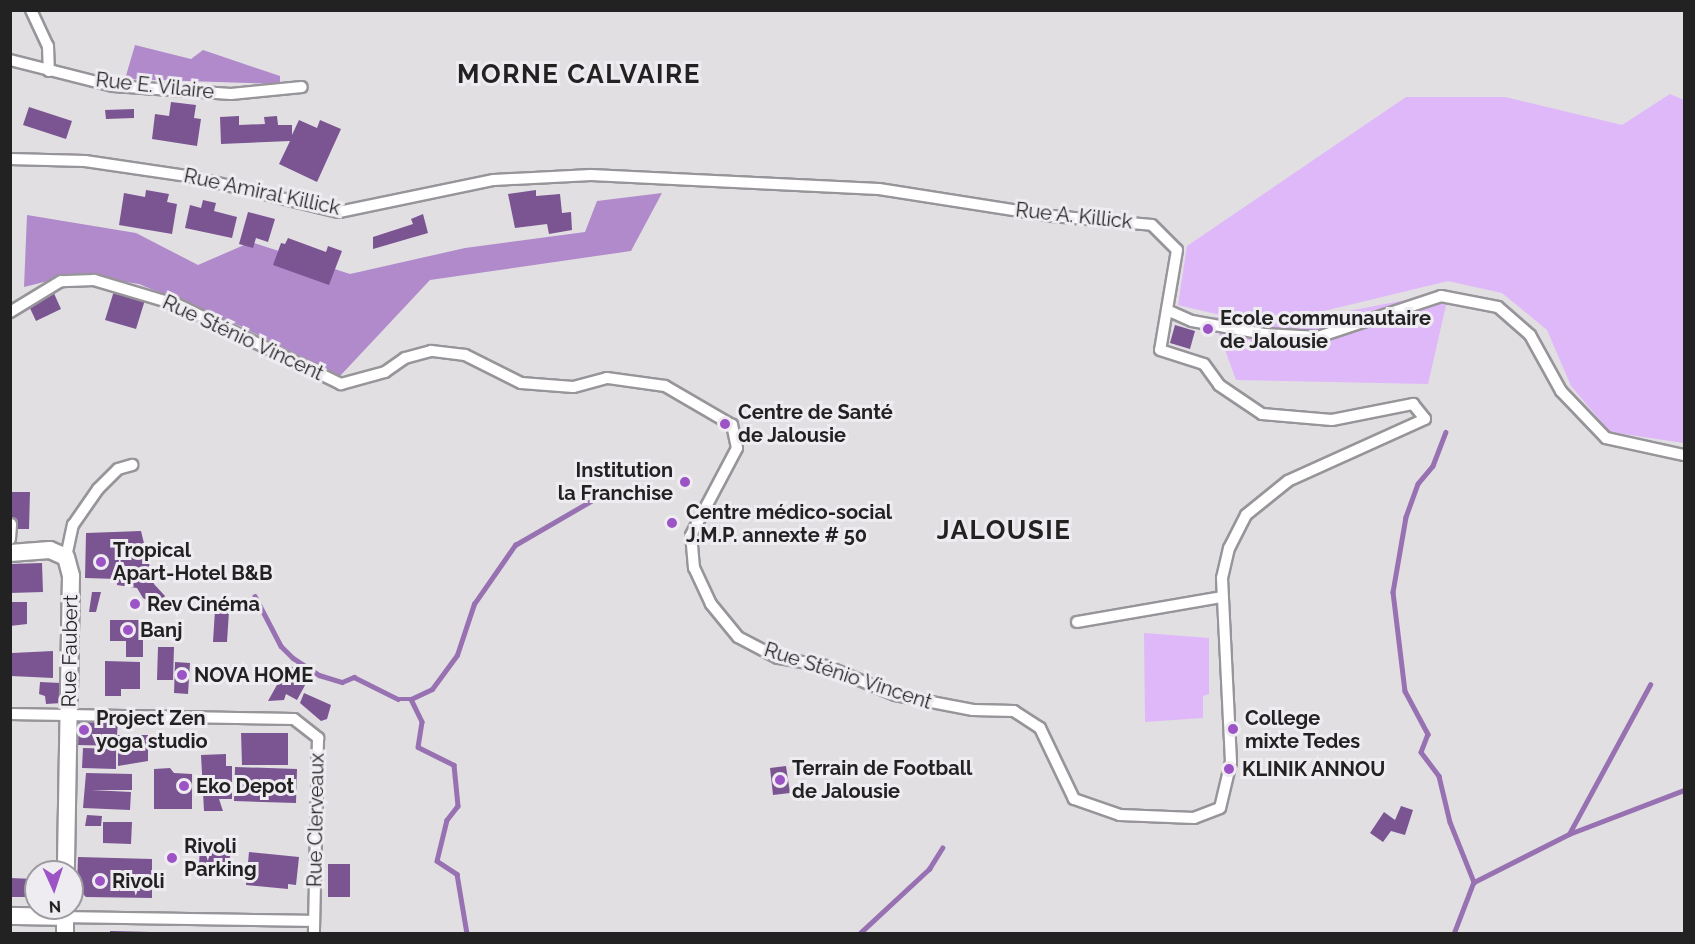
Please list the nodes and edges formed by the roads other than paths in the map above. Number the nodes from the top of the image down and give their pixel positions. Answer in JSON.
{"nodes":[{"id":1,"x":31,"y":10,"type":"edge"},
{"id":2,"x":10,"y":60,"type":"edge"},
{"id":3,"x":50,"y":71,"type":"junction"},
{"id":4,"x":302,"y":87,"type":"dead end"},
{"id":5,"x":10,"y":159,"type":"edge"},
{"id":6,"x":655,"y":176,"type":"joint"},
{"id":7,"x":1167,"y":310,"type":"junction"},
{"id":8,"x":10,"y":312,"type":"edge"},
{"id":9,"x":1413,"y":404,"type":"joint"},
{"id":10,"x":1684,"y":455,"type":"edge"},
{"id":11,"x":132,"y":465,"type":"dead end"},
{"id":12,"x":11,"y":524,"type":"edge"},
{"id":13,"x":10,"y":539,"type":"edge"},
{"id":14,"x":10,"y":553,"type":"edge"},
{"id":15,"x":66,"y":557,"type":"junction"},
{"id":16,"x":1222,"y":597,"type":"junction"},
{"id":17,"x":1077,"y":622,"type":"dead end"},
{"id":18,"x":10,"y":714,"type":"edge"},
{"id":19,"x":69,"y":714,"type":"junction"},
{"id":20,"x":66,"y":860,"type":"edge"},
{"id":21,"x":65,"y":920,"type":"edge"},
{"id":22,"x":314,"y":921,"type":"junction"},
{"id":23,"x":314,"y":933,"type":"edge"}],
"edges":[{"from":1,"to":3,"type":"street"},
{"from":2,"to":3,"type":"street","name":"Rue E. Vilaire"},
{"from":3,"to":4,"type":"street","name":"Rue E. Vilaire"},
{"from":5,"to":6,"type":"street","name":"Rue Amiral Killick"},
{"from":6,"to":7,"type":"street","name":"Rue A. Killick"},
{"from":7,"to":9,"type":"street","name":"Rue A. Killick"},
{"from":7,"to":10,"type":"street"},
{"from":8,"to":16,"type":"street","name":"Rue Sténio Vincent"},
{"from":9,"to":16,"type":"street","name":"Rue Sténio Vincent"},
{"from":11,"to":15,"type":"street"},
{"from":12,"to":13,"type":"street"},
{"from":14,"to":15,"type":"main road"},
{"from":15,"to":19,"type":"main road","name":"Rue Faubert"},
{"from":16,"to":17,"type":"street"},
{"from":18,"to":19,"type":"street"},
{"from":19,"to":20,"type":"main road","name":"Rue Faubert"},
{"from":19,"to":22,"type":"street","name":"Rue Clerveaux"},
{"from":21,"to":22,"type":"street"},
{"from":22,"to":23,"type":"street","name":"Rue Clerveaux"}]}
